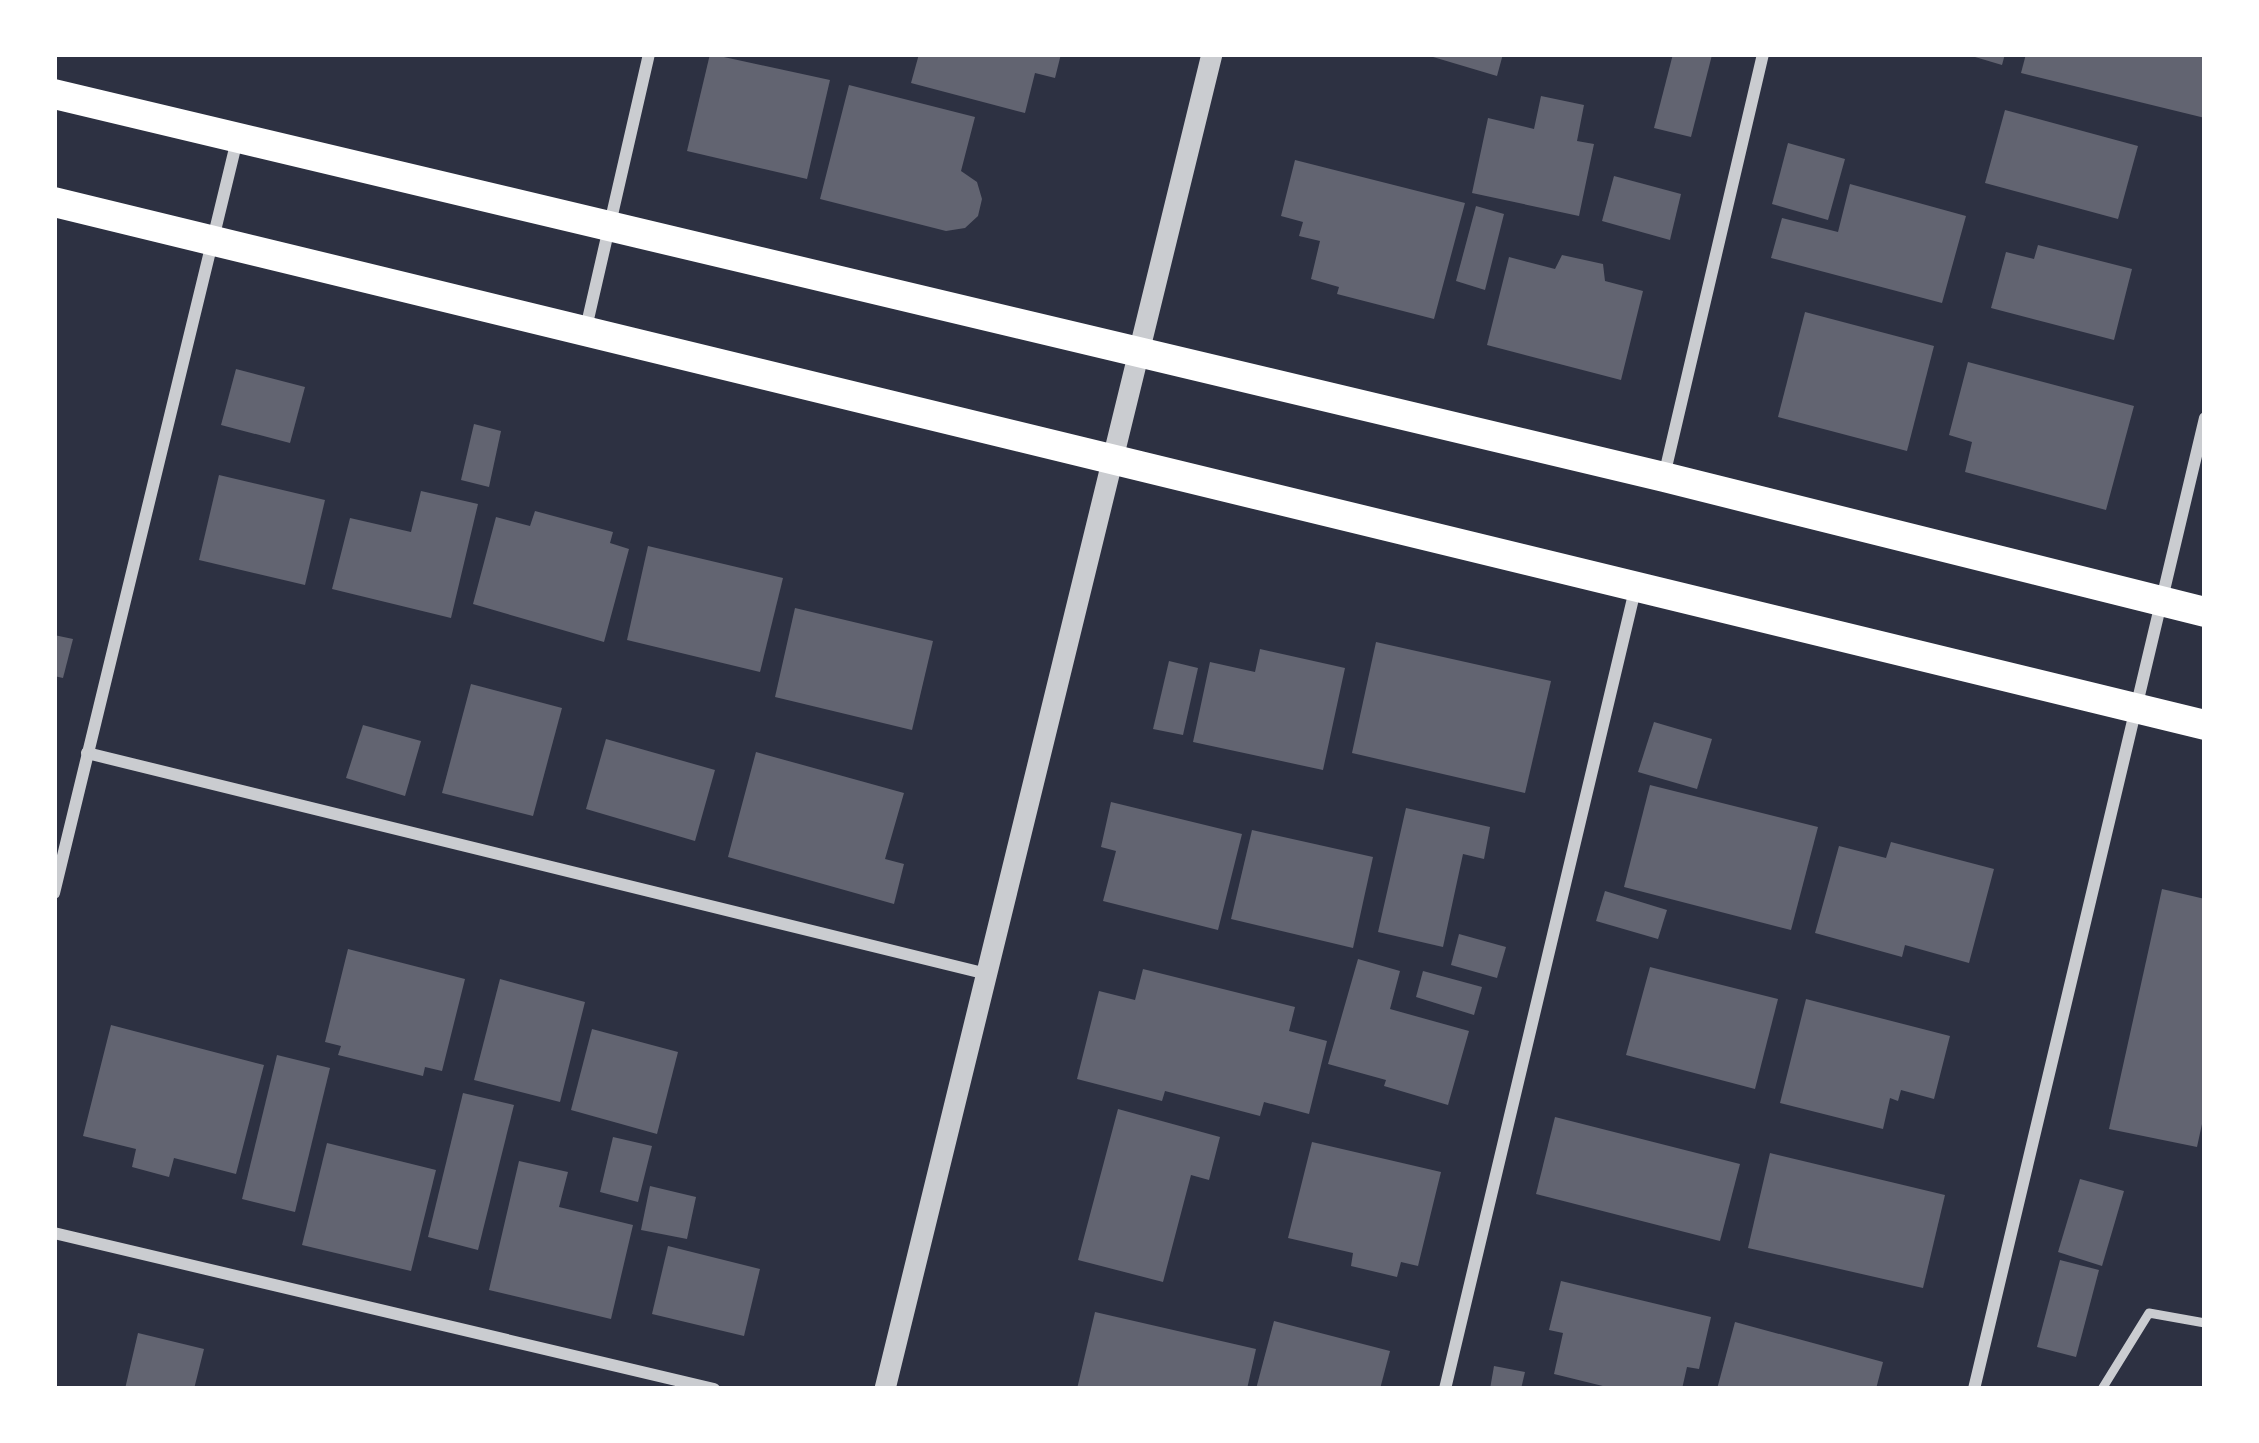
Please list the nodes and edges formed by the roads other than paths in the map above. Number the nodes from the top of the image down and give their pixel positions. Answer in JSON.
{"nodes":[{"id":1,"x":650,"y":54,"type":"edge"},
{"id":2,"x":1212,"y":54,"type":"edge"},
{"id":3,"x":1763,"y":54,"type":"edge"},
{"id":4,"x":54,"y":94,"type":"edge"},
{"id":5,"x":238,"y":136,"type":"junction"},
{"id":6,"x":54,"y":202,"type":"edge"},
{"id":7,"x":610,"y":225,"type":"junction"},
{"id":8,"x":212,"y":240,"type":"junction"},
{"id":9,"x":586,"y":329,"type":"junction"},
{"id":10,"x":1140,"y":354,"type":"junction"},
{"id":11,"x":2205,"y":418,"type":"edge"},
{"id":12,"x":1112,"y":458,"type":"junction"},
{"id":13,"x":1664,"y":477,"type":"junction"},
{"id":14,"x":1635,"y":589,"type":"junction"},
{"id":15,"x":2161,"y":601,"type":"junction"},
{"id":16,"x":2205,"y":612,"type":"edge"},
{"id":17,"x":2134,"y":708,"type":"junction"},
{"id":18,"x":2205,"y":725,"type":"edge"},
{"id":19,"x":87,"y":753,"type":"junction"},
{"id":20,"x":54,"y":893,"type":"edge"},
{"id":21,"x":988,"y":974,"type":"junction"},
{"id":22,"x":54,"y":1233,"type":"edge"},
{"id":23,"x":2205,"y":1323,"type":"edge"},
{"id":24,"x":714,"y":1389,"type":"edge"},
{"id":25,"x":885,"y":1389,"type":"edge"},
{"id":26,"x":1445,"y":1389,"type":"edge"},
{"id":27,"x":1974,"y":1389,"type":"edge"},
{"id":28,"x":2102,"y":1389,"type":"edge"}],
"edges":[{"from":1,"to":7,"type":"street"},
{"from":2,"to":10,"type":"street"},
{"from":3,"to":13,"type":"street"},
{"from":4,"to":5,"type":"main road"},
{"from":5,"to":7,"type":"main road"},
{"from":5,"to":8,"type":"street"},
{"from":6,"to":8,"type":"main road"},
{"from":7,"to":9,"type":"street"},
{"from":7,"to":10,"type":"main road"},
{"from":8,"to":9,"type":"main road"},
{"from":8,"to":19,"type":"street"},
{"from":9,"to":12,"type":"main road"},
{"from":10,"to":12,"type":"street"},
{"from":10,"to":13,"type":"main road"},
{"from":11,"to":15,"type":"street"},
{"from":12,"to":14,"type":"main road"},
{"from":12,"to":21,"type":"street"},
{"from":13,"to":15,"type":"main road"},
{"from":14,"to":17,"type":"main road"},
{"from":14,"to":26,"type":"street"},
{"from":15,"to":16,"type":"main road"},
{"from":15,"to":17,"type":"street"},
{"from":17,"to":18,"type":"main road"},
{"from":17,"to":27,"type":"street"},
{"from":19,"to":20,"type":"street"},
{"from":19,"to":21,"type":"street"},
{"from":21,"to":25,"type":"street"},
{"from":22,"to":24,"type":"street"},
{"from":23,"to":28,"type":"lane"}]}
